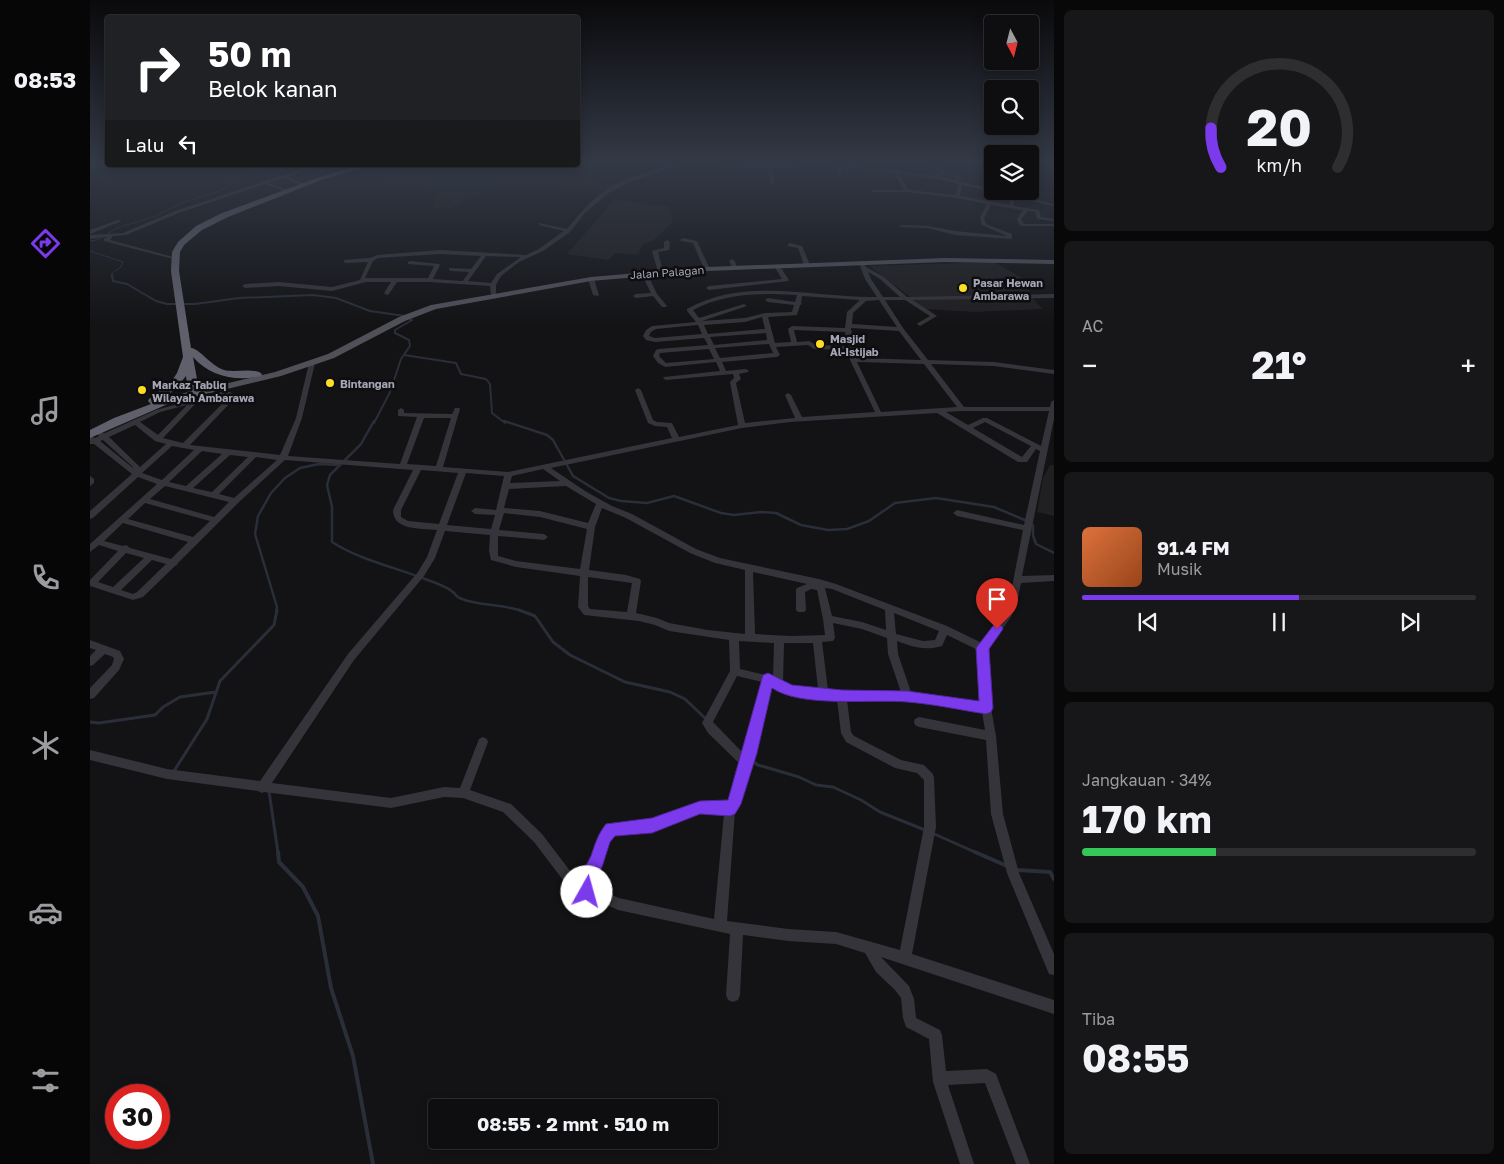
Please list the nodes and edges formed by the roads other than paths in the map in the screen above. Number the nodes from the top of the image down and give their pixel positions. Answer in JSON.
{"nodes":[{"id":1,"x":169,"y":216,"type":"edge"},
{"id":2,"x":222,"y":216,"type":"edge"},
{"id":3,"x":580,"y":216,"type":"edge"},
{"id":4,"x":983,"y":216,"type":"edge"},
{"id":5,"x":1021,"y":216,"type":"edge"},
{"id":6,"x":1039,"y":216,"type":"edge"},
{"id":7,"x":1054,"y":220,"type":"edge"},
{"id":8,"x":120,"y":221,"type":"dead end"},
{"id":9,"x":541,"y":224,"type":"dead end"},
{"id":10,"x":1054,"y":225,"type":"edge"},
{"id":11,"x":902,"y":226,"type":"dead end"},
{"id":12,"x":568,"y":231,"type":"junction"},
{"id":13,"x":90,"y":232,"type":"edge"},
{"id":14,"x":115,"y":236,"type":"junction"},
{"id":15,"x":90,"y":237,"type":"edge"},
{"id":16,"x":101,"y":237,"type":"joint"},
{"id":17,"x":683,"y":240,"type":"dead end"},
{"id":18,"x":667,"y":242,"type":"dead end"},
{"id":19,"x":790,"y":245,"type":"dead end"},
{"id":20,"x":484,"y":255,"type":"junction"},
{"id":21,"x":525,"y":256,"type":"junction"},
{"id":22,"x":175,"y":259,"type":"junction"},
{"id":23,"x":371,"y":260,"type":"junction"},
{"id":24,"x":346,"y":261,"type":"dead end"},
{"id":25,"x":1054,"y":262,"type":"edge"},
{"id":26,"x":410,"y":263,"type":"dead end"},
{"id":27,"x":807,"y":265,"type":"junction"},
{"id":28,"x":777,"y":266,"type":"junction"},
{"id":29,"x":864,"y":266,"type":"junction"},
{"id":30,"x":707,"y":268,"type":"junction"},
{"id":31,"x":451,"y":269,"type":"dead end"},
{"id":32,"x":472,"y":271,"type":"junction"},
{"id":33,"x":660,"y":271,"type":"junction"},
{"id":34,"x":644,"y":273,"type":"junction"},
{"id":35,"x":592,"y":279,"type":"junction"},
{"id":36,"x":395,"y":280,"type":"junction"},
{"id":37,"x":430,"y":280,"type":"junction"},
{"id":38,"x":364,"y":281,"type":"junction"},
{"id":39,"x":466,"y":282,"type":"junction"},
{"id":40,"x":493,"y":285,"type":"junction"},
{"id":41,"x":245,"y":286,"type":"dead end"},
{"id":42,"x":719,"y":287,"type":"junction"},
{"id":43,"x":709,"y":288,"type":"dead end"},
{"id":44,"x":387,"y":292,"type":"dead end"},
{"id":45,"x":654,"y":294,"type":"junction"},
{"id":46,"x":724,"y":294,"type":"dead end"},
{"id":47,"x":800,"y":294,"type":"junction"},
{"id":48,"x":494,"y":295,"type":"junction"},
{"id":49,"x":596,"y":295,"type":"dead end"},
{"id":50,"x":636,"y":296,"type":"dead end"},
{"id":51,"x":1054,"y":296,"type":"edge"},
{"id":52,"x":904,"y":297,"type":"junction"},
{"id":53,"x":881,"y":298,"type":"junction"},
{"id":54,"x":864,"y":299,"type":"junction"},
{"id":55,"x":768,"y":300,"type":"dead end"},
{"id":56,"x":798,"y":304,"type":"junction"},
{"id":57,"x":664,"y":306,"type":"dead end"},
{"id":58,"x":744,"y":306,"type":"dead end"},
{"id":59,"x":711,"y":316,"type":"junction"},
{"id":60,"x":765,"y":317,"type":"junction"},
{"id":61,"x":753,"y":318,"type":"joint"},
{"id":62,"x":699,"y":322,"type":"junction"},
{"id":63,"x":719,"y":322,"type":"junction"},
{"id":64,"x":920,"y":324,"type":"dead end"},
{"id":65,"x":848,"y":328,"type":"junction"},
{"id":66,"x":901,"y":329,"type":"junction"},
{"id":67,"x":768,"y":330,"type":"junction"},
{"id":68,"x":706,"y":335,"type":"junction"},
{"id":69,"x":794,"y":342,"type":"junction"},
{"id":70,"x":772,"y":343,"type":"junction"},
{"id":71,"x":711,"y":347,"type":"junction"},
{"id":72,"x":852,"y":348,"type":"junction"},
{"id":73,"x":190,"y":351,"type":"junction"},
{"id":74,"x":717,"y":360,"type":"junction"},
{"id":75,"x":853,"y":360,"type":"junction"},
{"id":76,"x":312,"y":363,"type":"junction"},
{"id":77,"x":927,"y":363,"type":"junction"},
{"id":78,"x":297,"y":368,"type":"junction"},
{"id":79,"x":735,"y":372,"type":"junction"},
{"id":80,"x":746,"y":372,"type":"dead end"},
{"id":81,"x":1054,"y":372,"type":"edge"},
{"id":82,"x":724,"y":373,"type":"junction"},
{"id":83,"x":257,"y":374,"type":"junction"},
{"id":84,"x":666,"y":378,"type":"dead end"},
{"id":85,"x":638,"y":390,"type":"dead end"},
{"id":86,"x":197,"y":392,"type":"junction"},
{"id":87,"x":788,"y":395,"type":"dead end"},
{"id":88,"x":150,"y":403,"type":"junction"},
{"id":89,"x":1053,"y":409,"type":"edge"},
{"id":90,"x":401,"y":410,"type":"dead end"},
{"id":91,"x":937,"y":410,"type":"junction"},
{"id":92,"x":962,"y":410,"type":"junction"},
{"id":93,"x":456,"y":412,"type":"joint"},
{"id":94,"x":879,"y":414,"type":"junction"},
{"id":95,"x":421,"y":416,"type":"junction"},
{"id":96,"x":799,"y":419,"type":"junction"},
{"id":97,"x":136,"y":422,"type":"junction"},
{"id":98,"x":111,"y":424,"type":"junction"},
{"id":99,"x":742,"y":426,"type":"junction"},
{"id":100,"x":968,"y":428,"type":"junction"},
{"id":101,"x":94,"y":438,"type":"edge"},
{"id":102,"x":158,"y":439,"type":"junction"},
{"id":103,"x":676,"y":439,"type":"junction"},
{"id":104,"x":171,"y":443,"type":"junction"},
{"id":105,"x":184,"y":446,"type":"junction"},
{"id":106,"x":1035,"y":446,"type":"junction"},
{"id":107,"x":200,"y":449,"type":"junction"},
{"id":108,"x":1043,"y":450,"type":"junction"},
{"id":109,"x":227,"y":453,"type":"junction"},
{"id":110,"x":254,"y":455,"type":"junction"},
{"id":111,"x":283,"y":458,"type":"junction"},
{"id":112,"x":404,"y":466,"type":"junction"},
{"id":113,"x":418,"y":468,"type":"junction"},
{"id":114,"x":546,"y":468,"type":"junction"},
{"id":115,"x":439,"y":469,"type":"junction"},
{"id":116,"x":464,"y":471,"type":"junction"},
{"id":117,"x":138,"y":473,"type":"junction"},
{"id":118,"x":508,"y":474,"type":"junction"},
{"id":119,"x":90,"y":479,"type":"edge"},
{"id":120,"x":163,"y":482,"type":"junction"},
{"id":121,"x":90,"y":483,"type":"edge"},
{"id":122,"x":567,"y":483,"type":"junction"},
{"id":123,"x":507,"y":486,"type":"junction"},
{"id":124,"x":187,"y":489,"type":"junction"},
{"id":125,"x":214,"y":495,"type":"junction"},
{"id":126,"x":143,"y":500,"type":"junction"},
{"id":127,"x":235,"y":501,"type":"junction"},
{"id":128,"x":600,"y":503,"type":"junction"},
{"id":129,"x":475,"y":512,"type":"dead end"},
{"id":130,"x":501,"y":512,"type":"junction"},
{"id":131,"x":957,"y":513,"type":"dead end"},
{"id":132,"x":90,"y":516,"type":"edge"},
{"id":133,"x":122,"y":520,"type":"junction"},
{"id":134,"x":215,"y":520,"type":"junction"},
{"id":135,"x":1028,"y":524,"type":"junction"},
{"id":136,"x":591,"y":526,"type":"junction"},
{"id":137,"x":443,"y":528,"type":"junction"},
{"id":138,"x":495,"y":532,"type":"junction"},
{"id":139,"x":544,"y":537,"type":"dead end"},
{"id":140,"x":195,"y":541,"type":"junction"},
{"id":141,"x":98,"y":542,"type":"junction"},
{"id":142,"x":126,"y":548,"type":"junction"},
{"id":143,"x":90,"y":549,"type":"edge"},
{"id":144,"x":151,"y":556,"type":"junction"},
{"id":145,"x":174,"y":563,"type":"junction"},
{"id":146,"x":750,"y":568,"type":"junction"},
{"id":147,"x":584,"y":573,"type":"junction"},
{"id":148,"x":1017,"y":580,"type":"junction"},
{"id":149,"x":1052,"y":580,"type":"edge"},
{"id":150,"x":91,"y":583,"type":"edge"},
{"id":151,"x":820,"y":585,"type":"junction"},
{"id":152,"x":115,"y":590,"type":"junction"},
{"id":153,"x":889,"y":607,"type":"junction"},
{"id":154,"x":801,"y":610,"type":"dead end"},
{"id":155,"x":631,"y":616,"type":"junction"},
{"id":156,"x":828,"y":619,"type":"junction"},
{"id":157,"x":944,"y":629,"type":"junction"},
{"id":158,"x":734,"y":636,"type":"junction"},
{"id":159,"x":750,"y":637,"type":"junction"},
{"id":160,"x":892,"y":637,"type":"junction"},
{"id":161,"x":780,"y":638,"type":"junction"},
{"id":162,"x":817,"y":638,"type":"junction"},
{"id":163,"x":90,"y":644,"type":"edge"},
{"id":164,"x":983,"y":648,"type":"junction"},
{"id":165,"x":104,"y":649,"type":"junction"},
{"id":166,"x":90,"y":662,"type":"edge"},
{"id":167,"x":735,"y":672,"type":"junction"},
{"id":168,"x":768,"y":678,"type":"junction"},
{"id":169,"x":778,"y":685,"type":"junction"},
{"id":170,"x":823,"y":694,"type":"junction"},
{"id":171,"x":90,"y":696,"type":"edge"},
{"id":172,"x":842,"y":696,"type":"junction"},
{"id":173,"x":907,"y":696,"type":"junction"},
{"id":174,"x":986,"y":708,"type":"junction"},
{"id":175,"x":708,"y":721,"type":"joint"},
{"id":176,"x":919,"y":722,"type":"dead end"},
{"id":177,"x":991,"y":736,"type":"junction"},
{"id":178,"x":483,"y":742,"type":"dead end"},
{"id":179,"x":90,"y":755,"type":"edge"},
{"id":180,"x":748,"y":759,"type":"junction"},
{"id":181,"x":264,"y":785,"type":"junction"},
{"id":182,"x":463,"y":793,"type":"junction"},
{"id":183,"x":730,"y":809,"type":"junction"},
{"id":184,"x":581,"y":887,"type":"junction"},
{"id":185,"x":720,"y":926,"type":"junction"},
{"id":186,"x":737,"y":928,"type":"junction"},
{"id":187,"x":869,"y":947,"type":"junction"},
{"id":188,"x":905,"y":958,"type":"junction"},
{"id":189,"x":1054,"y":969,"type":"edge"},
{"id":190,"x":733,"y":995,"type":"dead end"},
{"id":191,"x":1054,"y":1007,"type":"edge"},
{"id":192,"x":940,"y":1082,"type":"junction"},
{"id":193,"x":966,"y":1164,"type":"edge"},
{"id":194,"x":1022,"y":1164,"type":"edge"}],
"edges":[{"from":1,"to":14,"type":"street"},
{"from":2,"to":22,"type":"highway"},
{"from":3,"to":12,"type":"street"},
{"from":4,"to":11,"type":"street"},
{"from":5,"to":10,"type":"street"},
{"from":6,"to":7,"type":"street"},
{"from":8,"to":13,"type":"street"},
{"from":9,"to":12,"type":"street"},
{"from":12,"to":21,"type":"street"},
{"from":14,"to":16,"type":"street"},
{"from":14,"to":22,"type":"street"},
{"from":15,"to":16,"type":"street"},
{"from":17,"to":30,"type":"street"},
{"from":18,"to":33,"type":"street"},
{"from":19,"to":27,"type":"street"},
{"from":20,"to":21,"type":"street"},
{"from":20,"to":23,"type":"street"},
{"from":20,"to":32,"type":"street"},
{"from":21,"to":40,"type":"street"},
{"from":22,"to":73,"type":"highway"},
{"from":23,"to":24,"type":"street"},
{"from":23,"to":38,"type":"street"},
{"from":25,"to":29,"type":"main road","name":"Jalan Palagan"},
{"from":26,"to":37,"type":"street"},
{"from":27,"to":28,"type":"main road","name":"Jalan Palagan"},
{"from":27,"to":29,"type":"main road","name":"Jalan Palagan"},
{"from":28,"to":30,"type":"main road","name":"Jalan Palagan"},
{"from":28,"to":42,"type":"street"},
{"from":29,"to":52,"type":"street"},
{"from":29,"to":53,"type":"street"},
{"from":30,"to":33,"type":"main road","name":"Jalan Palagan"},
{"from":31,"to":32,"type":"street"},
{"from":32,"to":39,"type":"street"},
{"from":33,"to":34,"type":"main road","name":"Jalan Palagan"},
{"from":34,"to":35,"type":"main road","name":"Jalan Palagan"},
{"from":34,"to":45,"type":"street"},
{"from":35,"to":48,"type":"main road","name":"Jalan Palagan"},
{"from":35,"to":49,"type":"street"},
{"from":36,"to":37,"type":"street"},
{"from":36,"to":38,"type":"street"},
{"from":36,"to":44,"type":"street"},
{"from":37,"to":39,"type":"street"},
{"from":38,"to":41,"type":"street"},
{"from":39,"to":40,"type":"street"},
{"from":40,"to":48,"type":"street"},
{"from":42,"to":43,"type":"street"},
{"from":42,"to":46,"type":"street"},
{"from":45,"to":50,"type":"street"},
{"from":45,"to":57,"type":"street"},
{"from":47,"to":54,"type":"street"},
{"from":47,"to":56,"type":"street"},
{"from":47,"to":62,"type":"street"},
{"from":48,"to":76,"type":"main road","name":"Jalan Palagan"},
{"from":51,"to":52,"type":"street"},
{"from":52,"to":53,"type":"street"},
{"from":52,"to":64,"type":"street"},
{"from":53,"to":54,"type":"street"},
{"from":53,"to":66,"type":"street"},
{"from":54,"to":65,"type":"street"},
{"from":55,"to":56,"type":"street"},
{"from":56,"to":60,"type":"street"},
{"from":58,"to":59,"type":"street"},
{"from":59,"to":62,"type":"street"},
{"from":59,"to":63,"type":"street"},
{"from":60,"to":61,"type":"street"},
{"from":60,"to":67,"type":"street"},
{"from":61,"to":63,"type":"street"},
{"from":62,"to":63,"type":"street"},
{"from":62,"to":68,"type":"street"},
{"from":62,"to":68,"type":"street"},
{"from":65,"to":66,"type":"street"},
{"from":65,"to":69,"type":"street"},
{"from":65,"to":72,"type":"street"},
{"from":66,"to":77,"type":"street"},
{"from":67,"to":68,"type":"street"},
{"from":67,"to":70,"type":"street"},
{"from":68,"to":71,"type":"street"},
{"from":69,"to":70,"type":"street"},
{"from":69,"to":72,"type":"street"},
{"from":70,"to":71,"type":"street"},
{"from":70,"to":74,"type":"street"},
{"from":71,"to":74,"type":"street"},
{"from":71,"to":74,"type":"street"},
{"from":72,"to":75,"type":"street"},
{"from":73,"to":83,"type":"highway"},
{"from":73,"to":86,"type":"highway"},
{"from":73,"to":88,"type":"highway"},
{"from":74,"to":82,"type":"street"},
{"from":75,"to":77,"type":"street"},
{"from":75,"to":94,"type":"street"},
{"from":76,"to":78,"type":"main road","name":"Jalan Palagan"},
{"from":76,"to":111,"type":"street"},
{"from":77,"to":81,"type":"street"},
{"from":77,"to":92,"type":"street"},
{"from":78,"to":83,"type":"main road","name":"Jalan Palagan"},
{"from":78,"to":86,"type":"main road","name":"Jalan Palagan"},
{"from":79,"to":80,"type":"street"},
{"from":79,"to":82,"type":"street"},
{"from":79,"to":99,"type":"street"},
{"from":82,"to":84,"type":"street"},
{"from":83,"to":86,"type":"main road","name":"Jalan Palagan"},
{"from":85,"to":103,"type":"street"},
{"from":86,"to":88,"type":"highway","name":"Jalan Palagan"},
{"from":86,"to":97,"type":"street"},
{"from":86,"to":98,"type":"highway","name":"Jalan Palagan"},
{"from":86,"to":102,"type":"street"},
{"from":86,"to":105,"type":"street"},
{"from":87,"to":96,"type":"street"},
{"from":88,"to":98,"type":"highway","name":"Jalan Palagan"},
{"from":89,"to":92,"type":"street"},
{"from":89,"to":108,"type":"street"},
{"from":90,"to":95,"type":"street"},
{"from":91,"to":92,"type":"street"},
{"from":91,"to":94,"type":"street"},
{"from":91,"to":100,"type":"street"},
{"from":93,"to":95,"type":"street"},
{"from":93,"to":115,"type":"street"},
{"from":94,"to":96,"type":"street"},
{"from":95,"to":112,"type":"street"},
{"from":96,"to":99,"type":"street"},
{"from":97,"to":101,"type":"street"},
{"from":97,"to":102,"type":"street"},
{"from":98,"to":101,"type":"highway","name":"Jalan Palagan"},
{"from":99,"to":103,"type":"street"},
{"from":100,"to":106,"type":"street"},
{"from":100,"to":106,"type":"street"},
{"from":101,"to":117,"type":"street"},
{"from":102,"to":104,"type":"street"},
{"from":103,"to":114,"type":"street"},
{"from":104,"to":105,"type":"street"},
{"from":104,"to":117,"type":"street"},
{"from":105,"to":107,"type":"street"},
{"from":106,"to":108,"type":"street"},
{"from":107,"to":109,"type":"street"},
{"from":107,"to":120,"type":"street"},
{"from":108,"to":135,"type":"street"},
{"from":109,"to":110,"type":"street"},
{"from":109,"to":124,"type":"street"},
{"from":110,"to":111,"type":"street"},
{"from":110,"to":125,"type":"street"},
{"from":111,"to":112,"type":"street"},
{"from":111,"to":127,"type":"street"},
{"from":112,"to":113,"type":"street"},
{"from":113,"to":115,"type":"street"},
{"from":113,"to":137,"type":"street"},
{"from":114,"to":118,"type":"street"},
{"from":114,"to":122,"type":"street"},
{"from":115,"to":116,"type":"street"},
{"from":116,"to":118,"type":"street"},
{"from":116,"to":137,"type":"street"},
{"from":117,"to":120,"type":"street"},
{"from":117,"to":132,"type":"street"},
{"from":118,"to":123,"type":"street"},
{"from":119,"to":121,"type":"street"},
{"from":120,"to":124,"type":"street"},
{"from":120,"to":126,"type":"street"},
{"from":122,"to":123,"type":"street"},
{"from":122,"to":128,"type":"street"},
{"from":123,"to":130,"type":"street"},
{"from":124,"to":125,"type":"street"},
{"from":125,"to":127,"type":"street"},
{"from":126,"to":133,"type":"street"},
{"from":126,"to":134,"type":"street"},
{"from":127,"to":134,"type":"street"},
{"from":128,"to":136,"type":"street"},
{"from":128,"to":146,"type":"street"},
{"from":129,"to":130,"type":"street"},
{"from":130,"to":136,"type":"street"},
{"from":130,"to":138,"type":"street"},
{"from":131,"to":135,"type":"street"},
{"from":133,"to":140,"type":"street"},
{"from":133,"to":141,"type":"street"},
{"from":134,"to":140,"type":"street"},
{"from":135,"to":148,"type":"street"},
{"from":136,"to":147,"type":"street"},
{"from":137,"to":138,"type":"street"},
{"from":137,"to":181,"type":"street"},
{"from":138,"to":139,"type":"street"},
{"from":138,"to":147,"type":"street"},
{"from":140,"to":145,"type":"street"},
{"from":141,"to":142,"type":"street"},
{"from":141,"to":143,"type":"street"},
{"from":142,"to":144,"type":"street"},
{"from":142,"to":150,"type":"street"},
{"from":144,"to":145,"type":"street"},
{"from":144,"to":152,"type":"street"},
{"from":145,"to":152,"type":"street"},
{"from":146,"to":151,"type":"street"},
{"from":146,"to":159,"type":"street"},
{"from":147,"to":155,"type":"street"},
{"from":147,"to":155,"type":"street"},
{"from":148,"to":149,"type":"street"},
{"from":148,"to":164,"type":"street"},
{"from":150,"to":152,"type":"street"},
{"from":151,"to":153,"type":"street"},
{"from":151,"to":154,"type":"street"},
{"from":151,"to":156,"type":"street"},
{"from":153,"to":157,"type":"street"},
{"from":153,"to":160,"type":"street"},
{"from":155,"to":158,"type":"street"},
{"from":156,"to":160,"type":"street"},
{"from":156,"to":162,"type":"street"},
{"from":157,"to":160,"type":"street"},
{"from":157,"to":164,"type":"street"},
{"from":158,"to":159,"type":"street"},
{"from":158,"to":167,"type":"street"},
{"from":159,"to":161,"type":"street"},
{"from":160,"to":173,"type":"street"},
{"from":161,"to":162,"type":"street"},
{"from":161,"to":169,"type":"street"},
{"from":162,"to":170,"type":"street"},
{"from":163,"to":165,"type":"street"},
{"from":164,"to":174,"type":"street"},
{"from":165,"to":166,"type":"street"},
{"from":165,"to":171,"type":"street"},
{"from":167,"to":168,"type":"street"},
{"from":167,"to":175,"type":"street"},
{"from":168,"to":169,"type":"street"},
{"from":168,"to":180,"type":"street"},
{"from":169,"to":170,"type":"street"},
{"from":170,"to":172,"type":"street"},
{"from":172,"to":173,"type":"street"},
{"from":172,"to":188,"type":"street"},
{"from":173,"to":174,"type":"street"},
{"from":174,"to":177,"type":"street"},
{"from":175,"to":180,"type":"street"},
{"from":176,"to":177,"type":"street"},
{"from":177,"to":189,"type":"street"},
{"from":178,"to":182,"type":"street"},
{"from":179,"to":181,"type":"street"},
{"from":180,"to":183,"type":"street"},
{"from":181,"to":182,"type":"street"},
{"from":182,"to":184,"type":"street"},
{"from":183,"to":184,"type":"street"},
{"from":183,"to":185,"type":"street"},
{"from":184,"to":185,"type":"street"},
{"from":185,"to":186,"type":"street"},
{"from":186,"to":187,"type":"street"},
{"from":186,"to":190,"type":"street"},
{"from":187,"to":188,"type":"street"},
{"from":187,"to":192,"type":"street"},
{"from":188,"to":191,"type":"street"},
{"from":192,"to":193,"type":"street"},
{"from":192,"to":194,"type":"street"}]}
